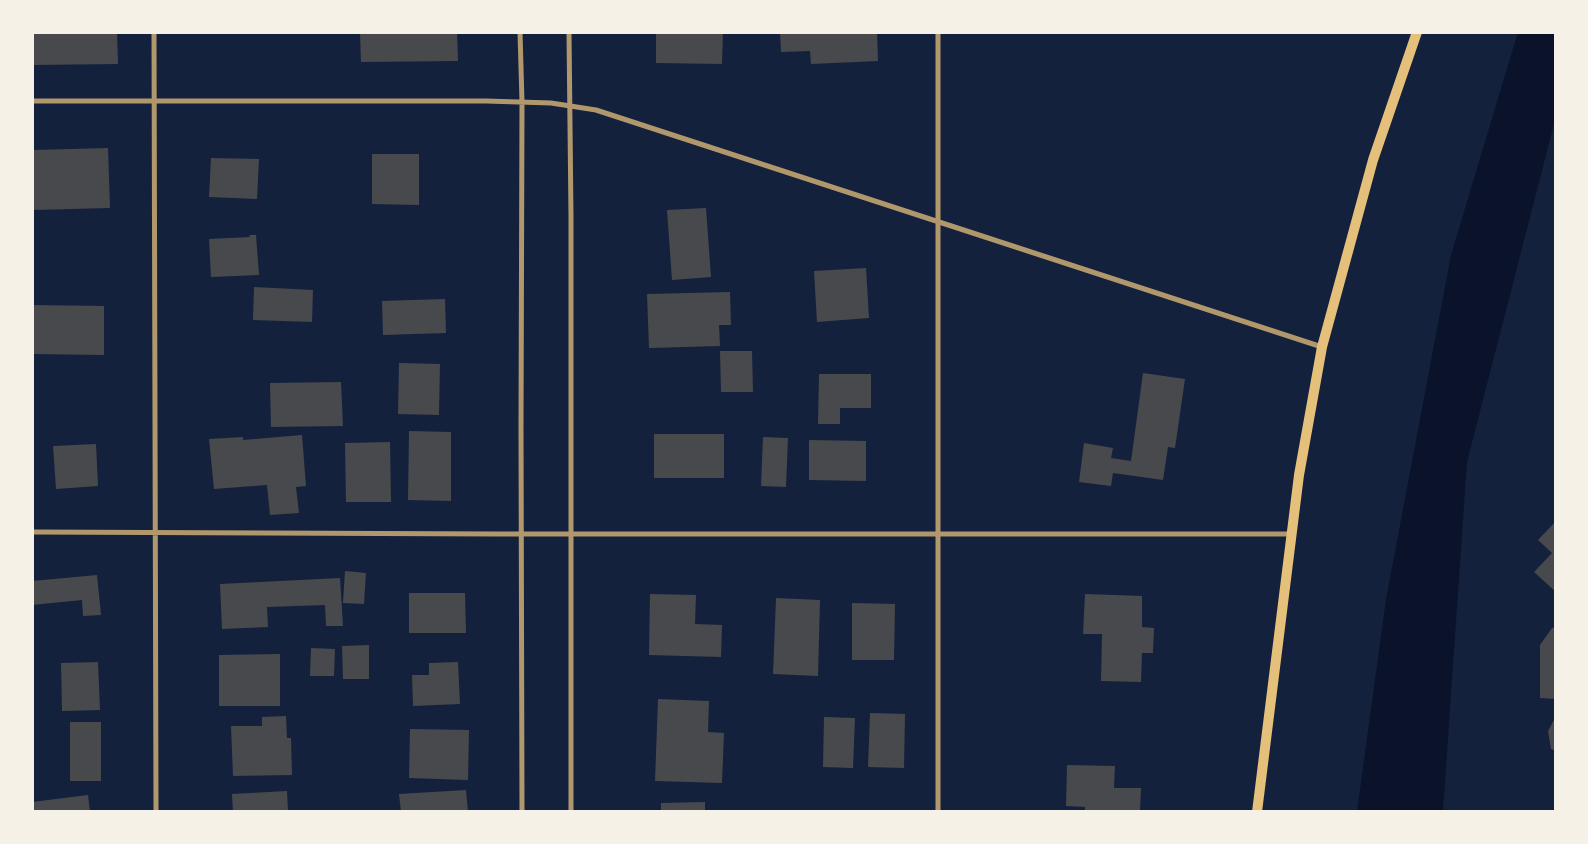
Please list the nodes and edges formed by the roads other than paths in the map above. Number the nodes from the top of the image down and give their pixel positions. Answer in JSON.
{"nodes":[{"id":1,"x":154,"y":32,"type":"edge"},
{"id":2,"x":520,"y":32,"type":"edge"},
{"id":3,"x":570,"y":32,"type":"edge"},
{"id":4,"x":938,"y":32,"type":"edge"},
{"id":5,"x":1417,"y":32,"type":"edge"},
{"id":6,"x":32,"y":102,"type":"edge"},
{"id":7,"x":154,"y":102,"type":"junction"},
{"id":8,"x":522,"y":102,"type":"junction"},
{"id":9,"x":570,"y":106,"type":"junction"},
{"id":10,"x":938,"y":221,"type":"junction"},
{"id":11,"x":1322,"y":347,"type":"junction"},
{"id":12,"x":32,"y":532,"type":"edge"},
{"id":13,"x":155,"y":533,"type":"junction"},
{"id":14,"x":522,"y":534,"type":"junction"},
{"id":15,"x":570,"y":534,"type":"junction"},
{"id":16,"x":938,"y":534,"type":"junction"},
{"id":17,"x":1291,"y":534,"type":"junction"},
{"id":18,"x":156,"y":812,"type":"edge"},
{"id":19,"x":522,"y":812,"type":"edge"},
{"id":20,"x":571,"y":812,"type":"edge"},
{"id":21,"x":938,"y":812,"type":"edge"},
{"id":22,"x":1257,"y":812,"type":"edge"}],
"edges":[{"from":1,"to":7,"type":"street"},
{"from":2,"to":8,"type":"street"},
{"from":3,"to":9,"type":"street"},
{"from":4,"to":10,"type":"street"},
{"from":5,"to":11,"type":"main road"},
{"from":6,"to":7,"type":"street"},
{"from":7,"to":8,"type":"street"},
{"from":7,"to":13,"type":"street"},
{"from":8,"to":9,"type":"street"},
{"from":8,"to":14,"type":"street"},
{"from":9,"to":10,"type":"street"},
{"from":9,"to":15,"type":"street"},
{"from":10,"to":11,"type":"street"},
{"from":10,"to":16,"type":"street"},
{"from":11,"to":17,"type":"main road"},
{"from":12,"to":13,"type":"street"},
{"from":13,"to":14,"type":"street"},
{"from":13,"to":18,"type":"street"},
{"from":14,"to":15,"type":"street"},
{"from":14,"to":19,"type":"street"},
{"from":15,"to":16,"type":"street"},
{"from":15,"to":20,"type":"street"},
{"from":16,"to":17,"type":"street"},
{"from":16,"to":21,"type":"street"},
{"from":17,"to":22,"type":"main road"}]}
